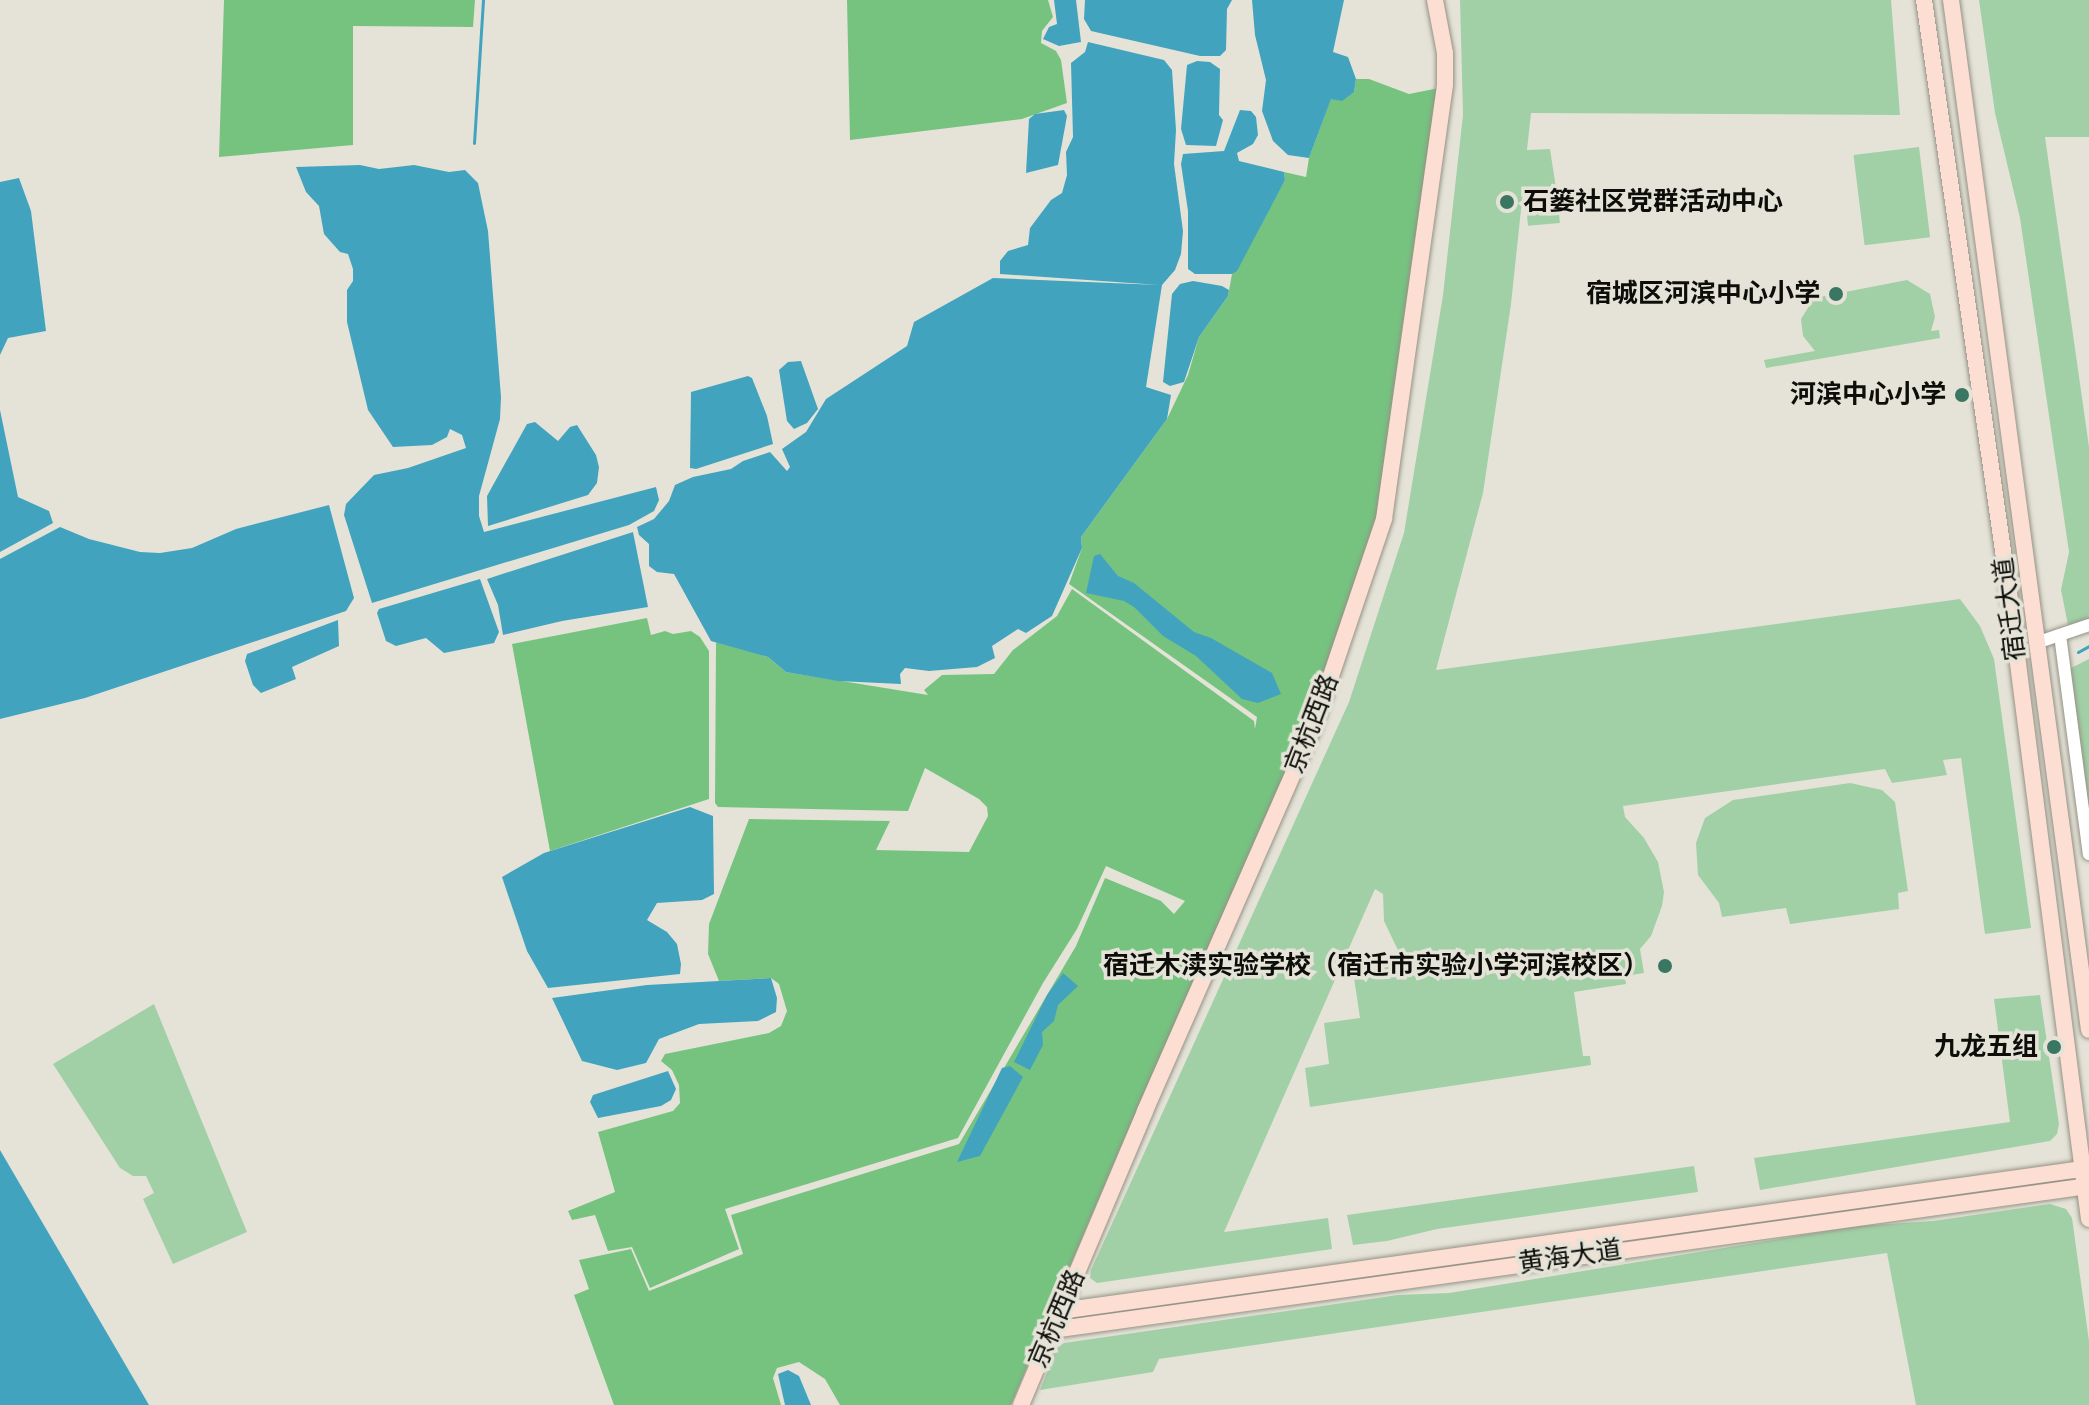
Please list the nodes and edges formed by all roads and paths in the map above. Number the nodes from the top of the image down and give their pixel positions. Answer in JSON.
{"nodes":[{"id":1,"x":1435,"y":0,"type":"edge"},
{"id":2,"x":1924,"y":0,"type":"edge"},
{"id":3,"x":1951,"y":0,"type":"edge"},
{"id":4,"x":2089,"y":625,"type":"edge"},
{"id":5,"x":2060,"y":635,"type":"junction"},
{"id":6,"x":2036,"y":643,"type":"junction"},
{"id":7,"x":2089,"y":854,"type":"edge"},
{"id":8,"x":2089,"y":1030,"type":"edge"},
{"id":9,"x":2086,"y":1168,"type":"edge"},
{"id":10,"x":2087,"y":1186,"type":"edge"},
{"id":11,"x":2089,"y":1219,"type":"edge"},
{"id":12,"x":1060,"y":1311,"type":"junction"},
{"id":13,"x":1052,"y":1330,"type":"junction"},
{"id":14,"x":1021,"y":1405,"type":"edge"}],
"edges":[{"from":1,"to":12,"type":"main road","name":"京杭西路"},
{"from":2,"to":9,"type":"main road","name":"宿迁大道"},
{"from":3,"to":6,"type":"main road","name":"宿迁大道"},
{"from":4,"to":5,"type":"street"},
{"from":5,"to":6,"type":"street"},
{"from":5,"to":7,"type":"street"},
{"from":6,"to":8,"type":"main road","name":"宿迁大道"},
{"from":9,"to":10,"type":"main road","name":"宿迁大道"},
{"from":9,"to":12,"type":"main road","name":"黄海大道"},
{"from":10,"to":11,"type":"main road","name":"宿迁大道"},
{"from":10,"to":13,"type":"main road","name":"黄海大道"},
{"from":12,"to":13,"type":"main road","name":"京杭西路"},
{"from":13,"to":14,"type":"main road","name":"京杭西路"}]}
